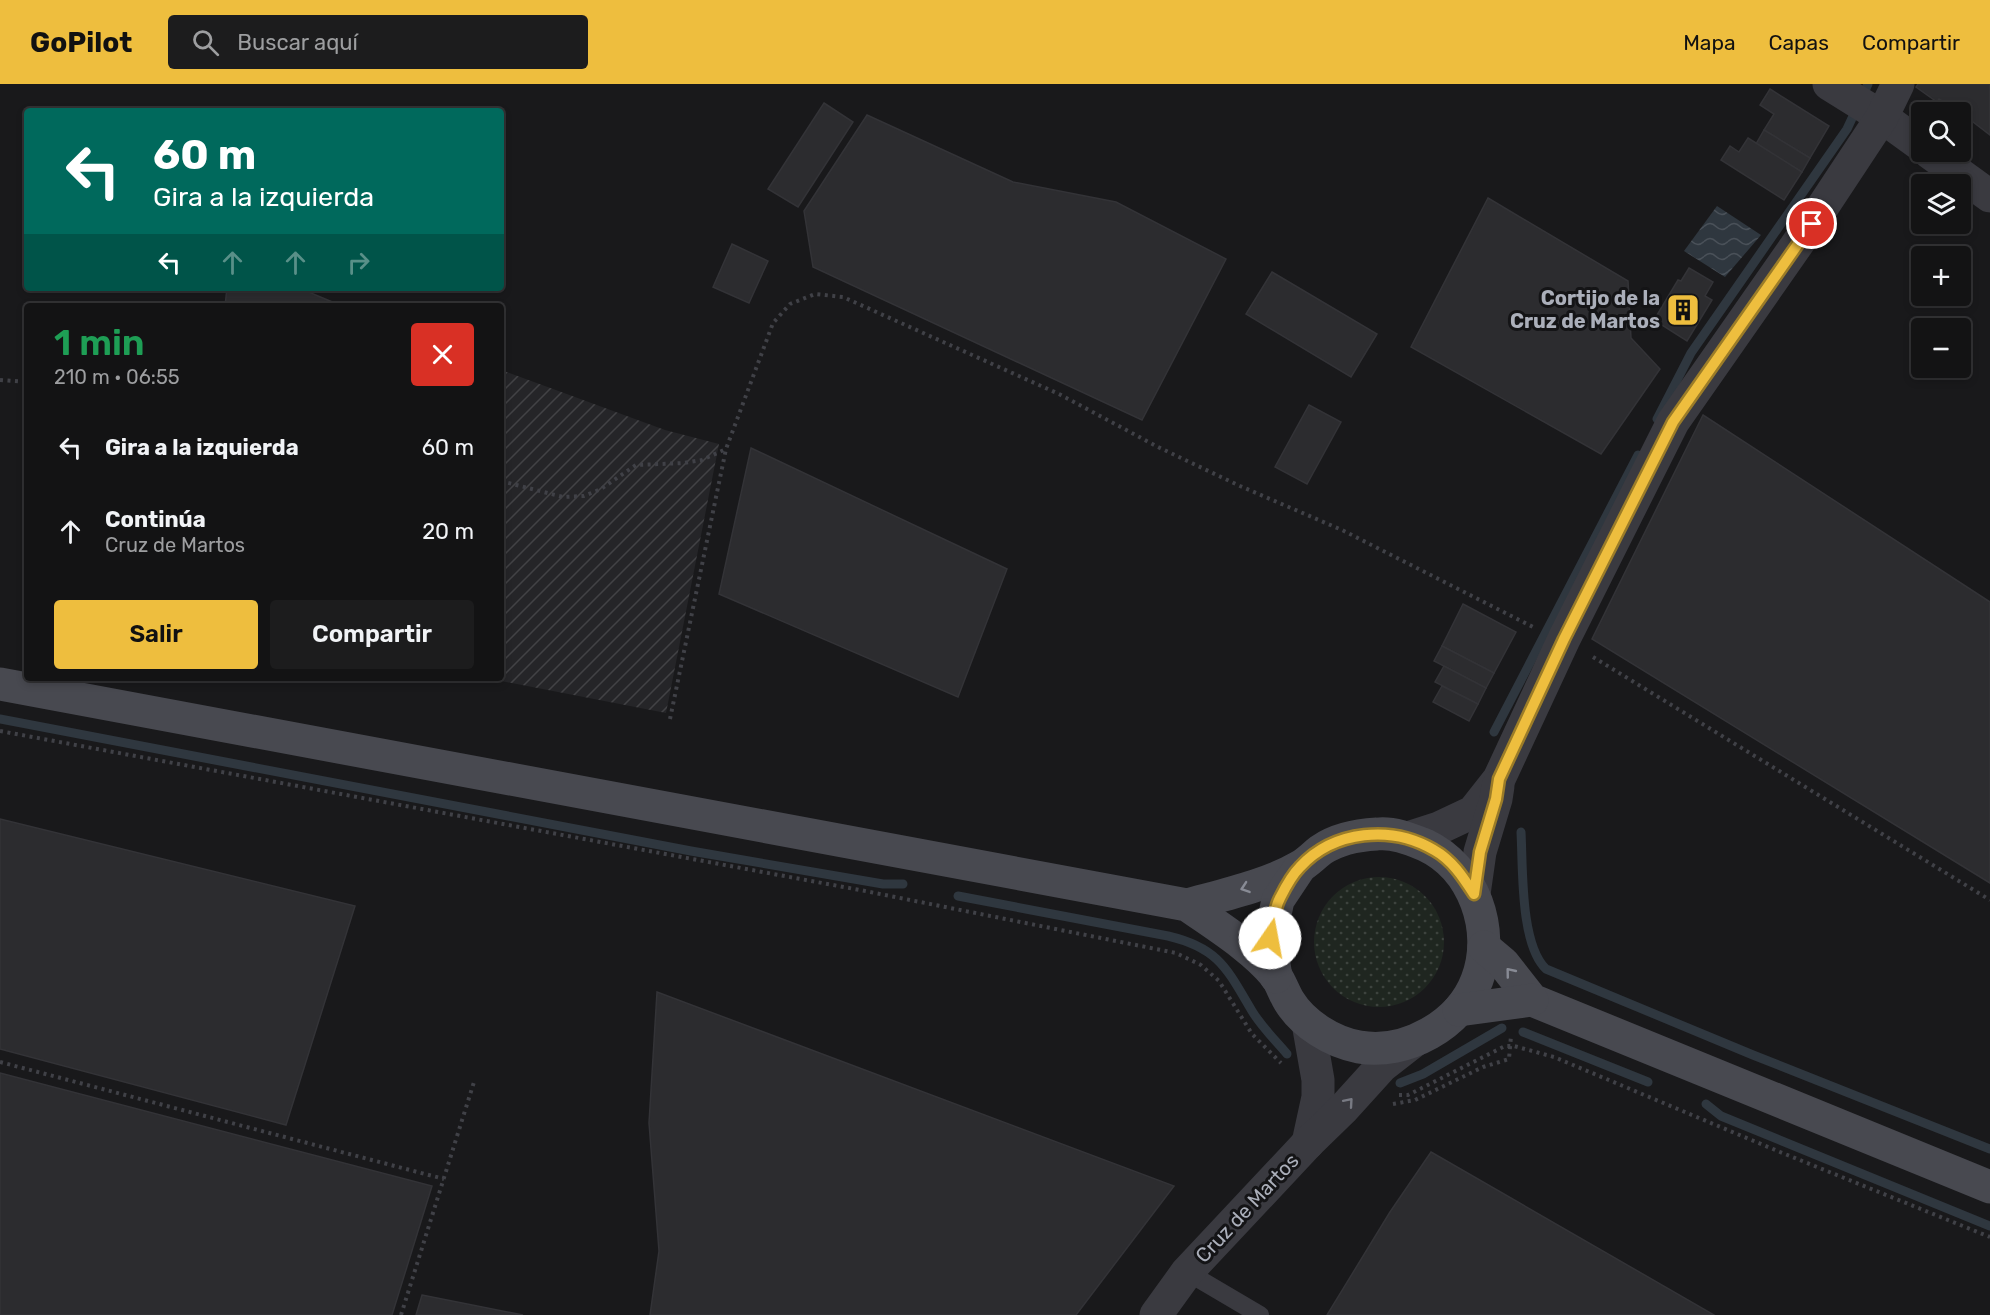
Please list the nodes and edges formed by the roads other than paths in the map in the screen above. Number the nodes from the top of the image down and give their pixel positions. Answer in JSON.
{"nodes":[{"id":1,"x":1898,"y":84,"type":"edge"},
{"id":2,"x":1857,"y":101,"type":"edge"},
{"id":3,"x":1911,"y":138,"type":"edge"},
{"id":4,"x":1943,"y":162,"type":"edge"},
{"id":5,"x":1990,"y":196,"type":"edge"},
{"id":6,"x":0,"y":684,"type":"edge"},
{"id":7,"x":1499,"y":779,"type":"junction"},
{"id":8,"x":1408,"y":838,"type":"junction"},
{"id":9,"x":1300,"y":867,"type":"junction"},
{"id":10,"x":1474,"y":894,"type":"junction"},
{"id":11,"x":1188,"y":905,"type":"junction"},
{"id":12,"x":1485,"y":947,"type":"junction"},
{"id":13,"x":1276,"y":977,"type":"junction"},
{"id":14,"x":1532,"y":1000,"type":"junction"},
{"id":15,"x":1459,"y":1010,"type":"junction"},
{"id":16,"x":1308,"y":1023,"type":"junction"},
{"id":17,"x":1414,"y":1041,"type":"junction"},
{"id":18,"x":1308,"y":1143,"type":"junction"},
{"id":19,"x":1990,"y":1187,"type":"edge"},
{"id":20,"x":1186,"y":1272,"type":"junction"},
{"id":21,"x":1156,"y":1315,"type":"edge"},
{"id":22,"x":1260,"y":1315,"type":"edge"}],
"edges":[{"from":1,"to":2,"type":"street"},
{"from":2,"to":3,"type":"street"},
{"from":2,"to":7,"type":"street"},
{"from":4,"to":5,"type":"street"},
{"from":6,"to":11,"type":"main road"},
{"from":7,"to":8,"type":"street"},
{"from":7,"to":10,"type":"street"},
{"from":8,"to":9,"type":"main road"},
{"from":8,"to":10,"type":"main road"},
{"from":9,"to":11,"type":"main road","one_way":true},
{"from":9,"to":13,"type":"main road"},
{"from":10,"to":12,"type":"main road"},
{"from":11,"to":13,"type":"main road"},
{"from":14,"to":12,"type":"main road","one_way":true},
{"from":12,"to":15,"type":"main road"},
{"from":13,"to":16,"type":"main road"},
{"from":14,"to":15,"type":"main road"},
{"from":14,"to":19,"type":"main road"},
{"from":15,"to":17,"type":"main road"},
{"from":16,"to":17,"type":"main road"},
{"from":16,"to":18,"type":"street"},
{"from":17,"to":18,"type":"street","name":"Cruz de Martos"},
{"from":18,"to":20,"type":"street","name":"Cruz de Martos"},
{"from":20,"to":21,"type":"street","name":"Cruz de Martos"},
{"from":20,"to":22,"type":"lane"}]}
